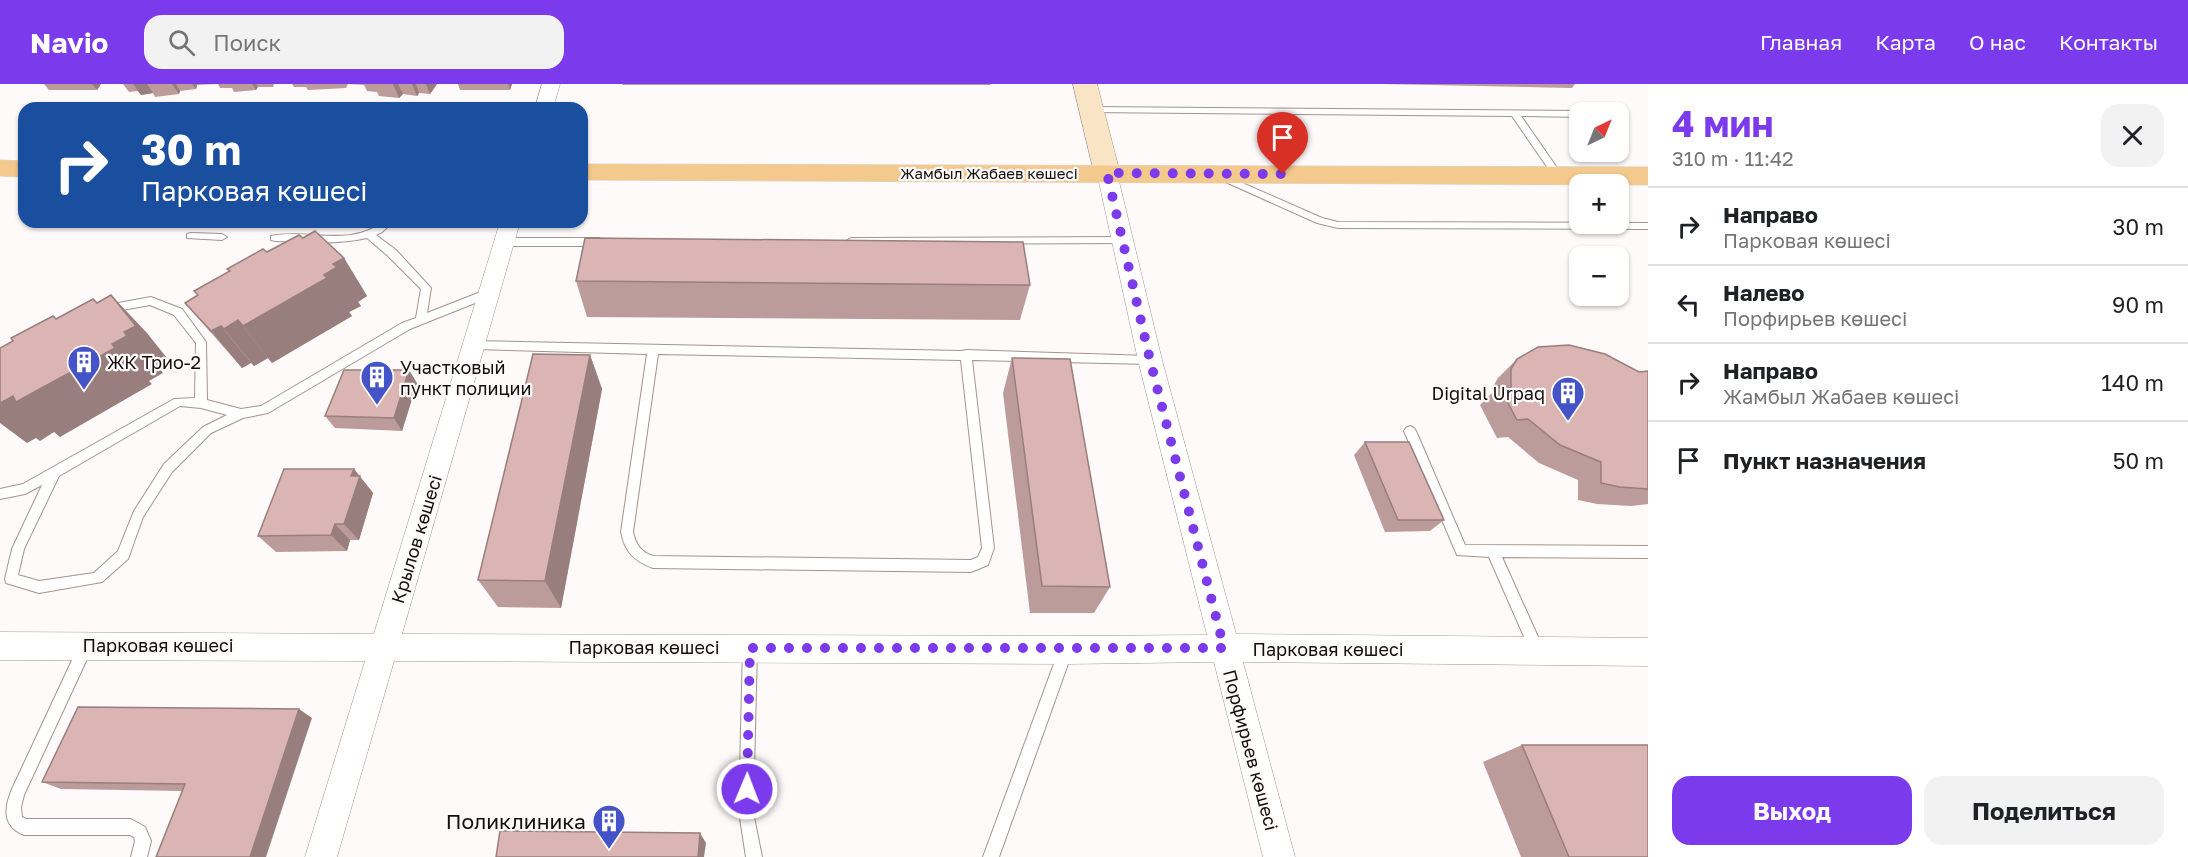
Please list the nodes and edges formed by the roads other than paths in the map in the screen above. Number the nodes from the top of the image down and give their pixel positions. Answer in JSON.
{"nodes":[{"id":1,"x":551,"y":84,"type":"edge"},
{"id":2,"x":1085,"y":84,"type":"edge"},
{"id":3,"x":546,"y":102,"type":"edge"},
{"id":4,"x":1092,"y":110,"type":"junction"},
{"id":5,"x":1515,"y":114,"type":"junction"},
{"id":6,"x":1569,"y":114,"type":"edge"},
{"id":7,"x":0,"y":168,"type":"edge"},
{"id":8,"x":18,"y":169,"type":"edge"},
{"id":9,"x":588,"y":172,"type":"edge"},
{"id":10,"x":1107,"y":173,"type":"junction"},
{"id":11,"x":1215,"y":174,"type":"junction"},
{"id":12,"x":1557,"y":174,"type":"junction"},
{"id":13,"x":1648,"y":176,"type":"edge"},
{"id":14,"x":1648,"y":226,"type":"edge"},
{"id":15,"x":381,"y":228,"type":"edge"},
{"id":16,"x":507,"y":232,"type":"edge"},
{"id":17,"x":369,"y":235,"type":"junction"},
{"id":18,"x":191,"y":236,"type":"dead end"},
{"id":19,"x":222,"y":237,"type":"dead end"},
{"id":20,"x":1122,"y":240,"type":"junction"},
{"id":21,"x":837,"y":241,"type":"edge"},
{"id":22,"x":612,"y":242,"type":"edge"},
{"id":23,"x":277,"y":243,"type":"dead end"},
{"id":24,"x":491,"y":292,"type":"junction"},
{"id":25,"x":98,"y":313,"type":"edge"},
{"id":26,"x":421,"y":319,"type":"junction"},
{"id":27,"x":476,"y":345,"type":"junction"},
{"id":28,"x":653,"y":352,"type":"junction"},
{"id":29,"x":966,"y":354,"type":"junction"},
{"id":30,"x":1150,"y":360,"type":"junction"},
{"id":31,"x":201,"y":401,"type":"junction"},
{"id":32,"x":239,"y":415,"type":"junction"},
{"id":33,"x":1410,"y":431,"type":"dead end"},
{"id":34,"x":55,"y":471,"type":"junction"},
{"id":35,"x":0,"y":494,"type":"edge"},
{"id":36,"x":1493,"y":551,"type":"junction"},
{"id":37,"x":1648,"y":552,"type":"edge"},
{"id":38,"x":0,"y":645,"type":"edge"},
{"id":39,"x":87,"y":645,"type":"junction"},
{"id":40,"x":383,"y":645,"type":"junction"},
{"id":41,"x":750,"y":648,"type":"junction"},
{"id":42,"x":1224,"y":648,"type":"junction"},
{"id":43,"x":1066,"y":650,"type":"junction"},
{"id":44,"x":1538,"y":651,"type":"junction"},
{"id":45,"x":1648,"y":652,"type":"edge"},
{"id":46,"x":139,"y":857,"type":"edge"},
{"id":47,"x":321,"y":857,"type":"edge"},
{"id":48,"x":754,"y":857,"type":"edge"},
{"id":49,"x":991,"y":857,"type":"edge"},
{"id":50,"x":1280,"y":857,"type":"edge"}],
"edges":[{"from":1,"to":3,"type":"street"},
{"from":2,"to":4,"type":"street","name":"Порфирьев көшесі"},
{"from":4,"to":5,"type":"lane"},
{"from":4,"to":10,"type":"street","name":"Порфирьев көшесі"},
{"from":5,"to":6,"type":"lane"},
{"from":5,"to":12,"type":"lane"},
{"from":7,"to":8,"type":"main road"},
{"from":9,"to":10,"type":"main road","name":"Жамбыл Жабаев көшесі"},
{"from":10,"to":11,"type":"main road","name":"Жамбыл Жабаев көшесі"},
{"from":10,"to":20,"type":"street","name":"Порфирьев көшесі"},
{"from":11,"to":12,"type":"main road","name":"Жамбыл Жабаев көшесі"},
{"from":11,"to":14,"type":"lane"},
{"from":12,"to":13,"type":"main road","name":"Жамбыл Жабаев көшесі"},
{"from":15,"to":17,"type":"lane"},
{"from":16,"to":22,"type":"lane"},
{"from":16,"to":24,"type":"street","name":"Крылов көшесі"},
{"from":17,"to":23,"type":"lane"},
{"from":17,"to":26,"type":"lane"},
{"from":18,"to":19,"type":"lane"},
{"from":20,"to":21,"type":"lane"},
{"from":20,"to":30,"type":"street","name":"Порфирьев көшесі"},
{"from":24,"to":26,"type":"lane"},
{"from":24,"to":27,"type":"street","name":"Крылов көшесі"},
{"from":25,"to":31,"type":"lane"},
{"from":26,"to":32,"type":"lane"},
{"from":27,"to":28,"type":"lane"},
{"from":27,"to":40,"type":"street","name":"Крылов көшесі"},
{"from":28,"to":29,"type":"lane"},
{"from":28,"to":29,"type":"lane"},
{"from":29,"to":30,"type":"lane"},
{"from":30,"to":42,"type":"street","name":"Порфирьев көшесі"},
{"from":31,"to":32,"type":"lane"},
{"from":31,"to":34,"type":"lane"},
{"from":32,"to":34,"type":"lane"},
{"from":33,"to":36,"type":"lane"},
{"from":34,"to":35,"type":"lane"},
{"from":36,"to":37,"type":"lane"},
{"from":36,"to":44,"type":"lane"},
{"from":38,"to":39,"type":"street","name":"Парковая көшесі"},
{"from":39,"to":40,"type":"street","name":"Парковая көшесі"},
{"from":39,"to":46,"type":"lane"},
{"from":40,"to":41,"type":"street","name":"Парковая көшесі"},
{"from":40,"to":47,"type":"street","name":"Крылов көшесі"},
{"from":41,"to":43,"type":"street","name":"Парковая көшесі"},
{"from":41,"to":48,"type":"lane"},
{"from":42,"to":43,"type":"street","name":"Парковая көшесі"},
{"from":42,"to":44,"type":"street","name":"Парковая көшесі"},
{"from":42,"to":50,"type":"street","name":"Порфирьев көшесі"},
{"from":43,"to":49,"type":"lane"},
{"from":44,"to":45,"type":"street","name":"Парковая көшесі"}]}
